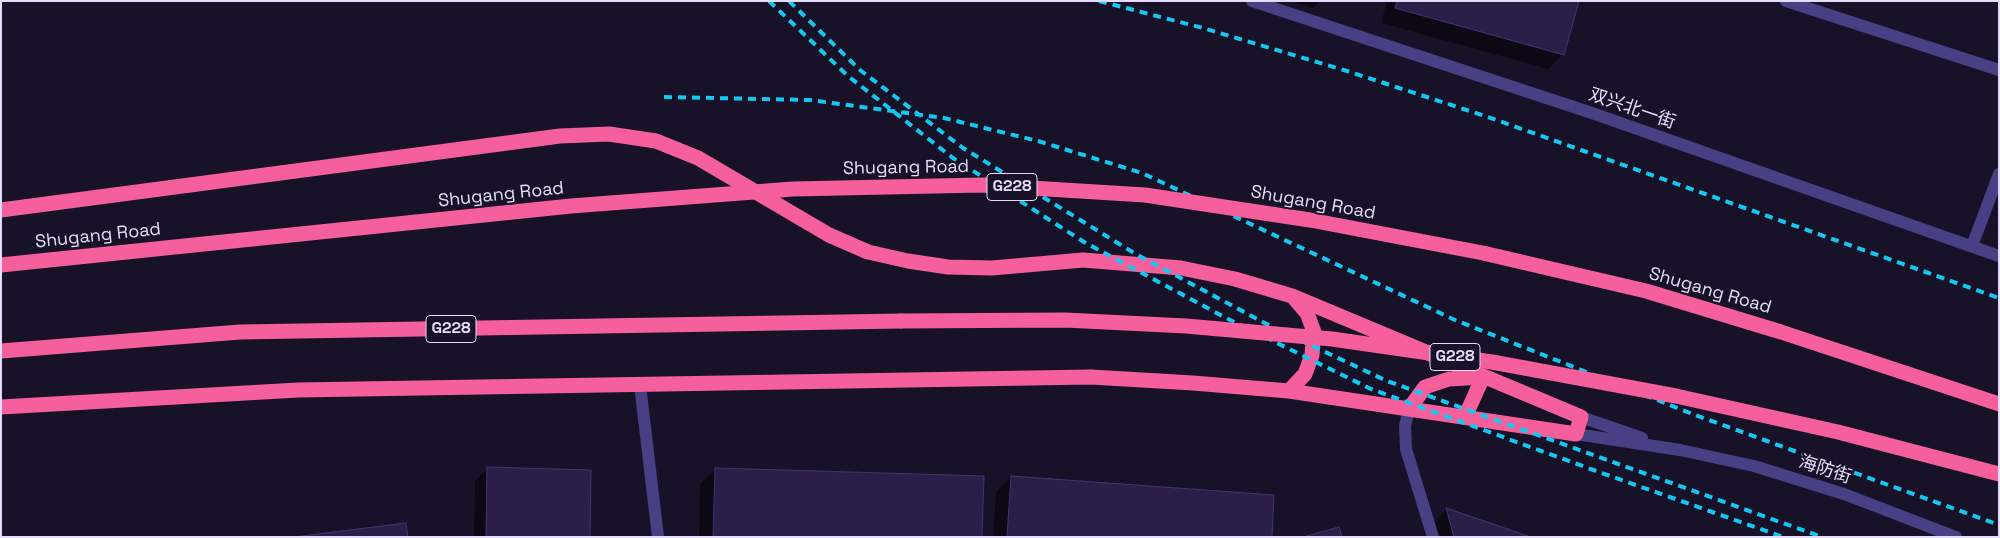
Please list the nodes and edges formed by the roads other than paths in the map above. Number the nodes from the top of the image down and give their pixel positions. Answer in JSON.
{"nodes":[{"id":1,"x":1252,"y":1,"type":"edge"},
{"id":2,"x":1786,"y":1,"type":"edge"},
{"id":3,"x":1999,"y":70,"type":"edge"},
{"id":4,"x":1999,"y":174,"type":"edge"},
{"id":5,"x":1,"y":210,"type":"edge"},
{"id":6,"x":1972,"y":246,"type":"junction"},
{"id":7,"x":1999,"y":256,"type":"edge"},
{"id":8,"x":1,"y":265,"type":"edge"},
{"id":9,"x":1292,"y":296,"type":"junction"},
{"id":10,"x":1,"y":352,"type":"edge"},
{"id":11,"x":1483,"y":377,"type":"junction"},
{"id":12,"x":640,"y":385,"type":"junction"},
{"id":13,"x":1288,"y":391,"type":"junction"},
{"id":14,"x":1999,"y":404,"type":"edge"},
{"id":15,"x":1,"y":407,"type":"edge"},
{"id":16,"x":1409,"y":409,"type":"junction"},
{"id":17,"x":1465,"y":417,"type":"junction"},
{"id":18,"x":1581,"y":417,"type":"junction"},
{"id":19,"x":1576,"y":434,"type":"junction"},
{"id":20,"x":1680,"y":450,"type":"junction"},
{"id":21,"x":1999,"y":474,"type":"edge"},
{"id":22,"x":658,"y":537,"type":"edge"},
{"id":23,"x":1433,"y":537,"type":"edge"},
{"id":24,"x":1956,"y":537,"type":"edge"}],
"edges":[{"from":1,"to":6,"type":"street","name":"双兴北一街"},
{"from":2,"to":3,"type":"street"},
{"from":4,"to":6,"type":"street"},
{"from":5,"to":9,"type":"highway"},
{"from":6,"to":7,"type":"street","name":"双兴北一街"},
{"from":8,"to":14,"type":"highway","name":"Shugang Road","number":"G228","bridge":true},
{"from":9,"to":11,"type":"highway"},
{"from":9,"to":13,"type":"highway"},
{"from":10,"to":21,"type":"highway","number":"G228","bridge":true},
{"from":11,"to":16,"type":"highway"},
{"from":11,"to":17,"type":"highway"},
{"from":11,"to":18,"type":"highway"},
{"from":12,"to":13,"type":"highway"},
{"from":12,"to":15,"type":"highway"},
{"from":12,"to":22,"type":"street"},
{"from":13,"to":16,"type":"highway"},
{"from":16,"to":17,"type":"highway"},
{"from":16,"to":23,"type":"street"},
{"from":17,"to":19,"type":"highway"},
{"from":18,"to":19,"type":"highway"},
{"from":18,"to":20,"type":"street"},
{"from":19,"to":20,"type":"street"},
{"from":20,"to":24,"type":"street","name":"海防街"}]}
